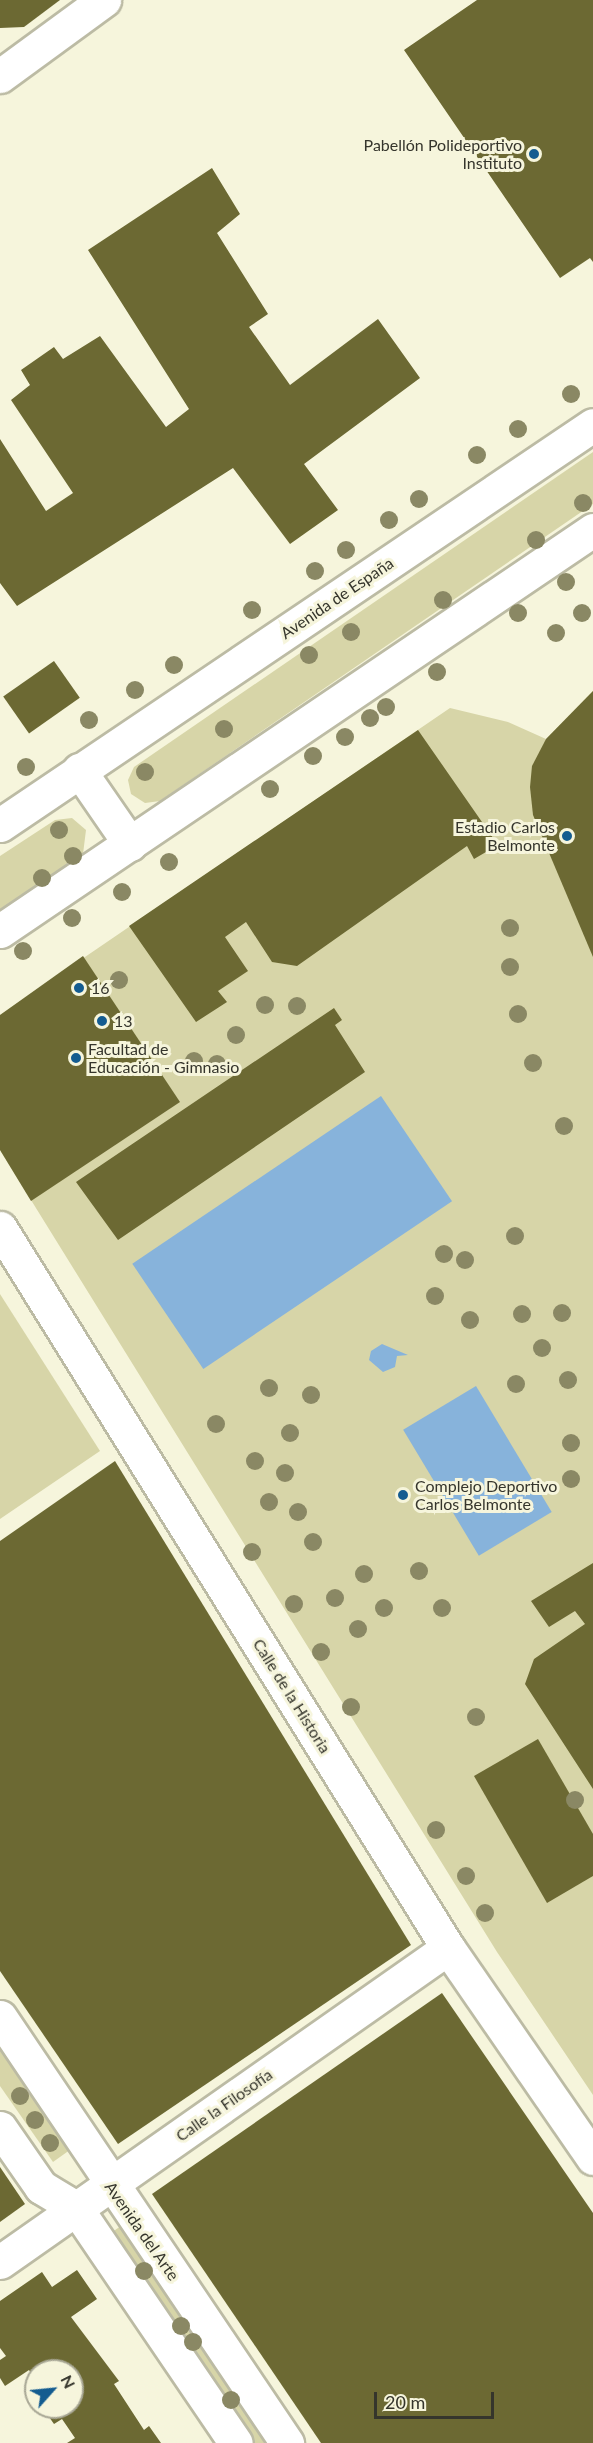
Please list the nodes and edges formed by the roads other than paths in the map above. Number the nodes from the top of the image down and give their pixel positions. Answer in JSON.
{"nodes":[{"id":1,"x":104,"y":0,"type":"edge"},
{"id":2,"x":0,"y":76,"type":"edge"},
{"id":3,"x":593,"y":425,"type":"edge"},
{"id":4,"x":593,"y":530,"type":"edge"},
{"id":5,"x":79,"y":770,"type":"junction"},
{"id":6,"x":0,"y":825,"type":"edge"},
{"id":7,"x":130,"y":844,"type":"junction"},
{"id":8,"x":0,"y":931,"type":"edge"},
{"id":9,"x":0,"y":1228,"type":"edge"},
{"id":10,"x":448,"y":1948,"type":"junction"},
{"id":11,"x":0,"y":2017,"type":"edge"},
{"id":12,"x":0,"y":2128,"type":"edge"},
{"id":13,"x":593,"y":2158,"type":"edge"},
{"id":14,"x":109,"y":2185,"type":"junction"},
{"id":15,"x":76,"y":2208,"type":"junction"},
{"id":16,"x":0,"y":2262,"type":"edge"},
{"id":17,"x":236,"y":2443,"type":"edge"},
{"id":18,"x":287,"y":2443,"type":"edge"}],
"edges":[{"from":1,"to":2,"type":"street"},
{"from":3,"to":5,"type":"street","name":"Avenida de España"},
{"from":4,"to":7,"type":"street"},
{"from":5,"to":6,"type":"street","name":"Avenida de España"},
{"from":5,"to":7,"type":"street"},
{"from":7,"to":8,"type":"street"},
{"from":9,"to":10,"type":"street","name":"Calle de la Historia"},
{"from":10,"to":13,"type":"street","name":"Calle de la Historia"},
{"from":10,"to":14,"type":"street","name":"Calle la Filosofía"},
{"from":11,"to":14,"type":"street","name":"Avenida del Arte"},
{"from":12,"to":15,"type":"street"},
{"from":14,"to":15,"type":"street","name":"Calle la Filosofía"},
{"from":14,"to":18,"type":"street","name":"Avenida del Arte"},
{"from":15,"to":16,"type":"street","name":"Calle la Filosofía"},
{"from":15,"to":17,"type":"street"}]}
